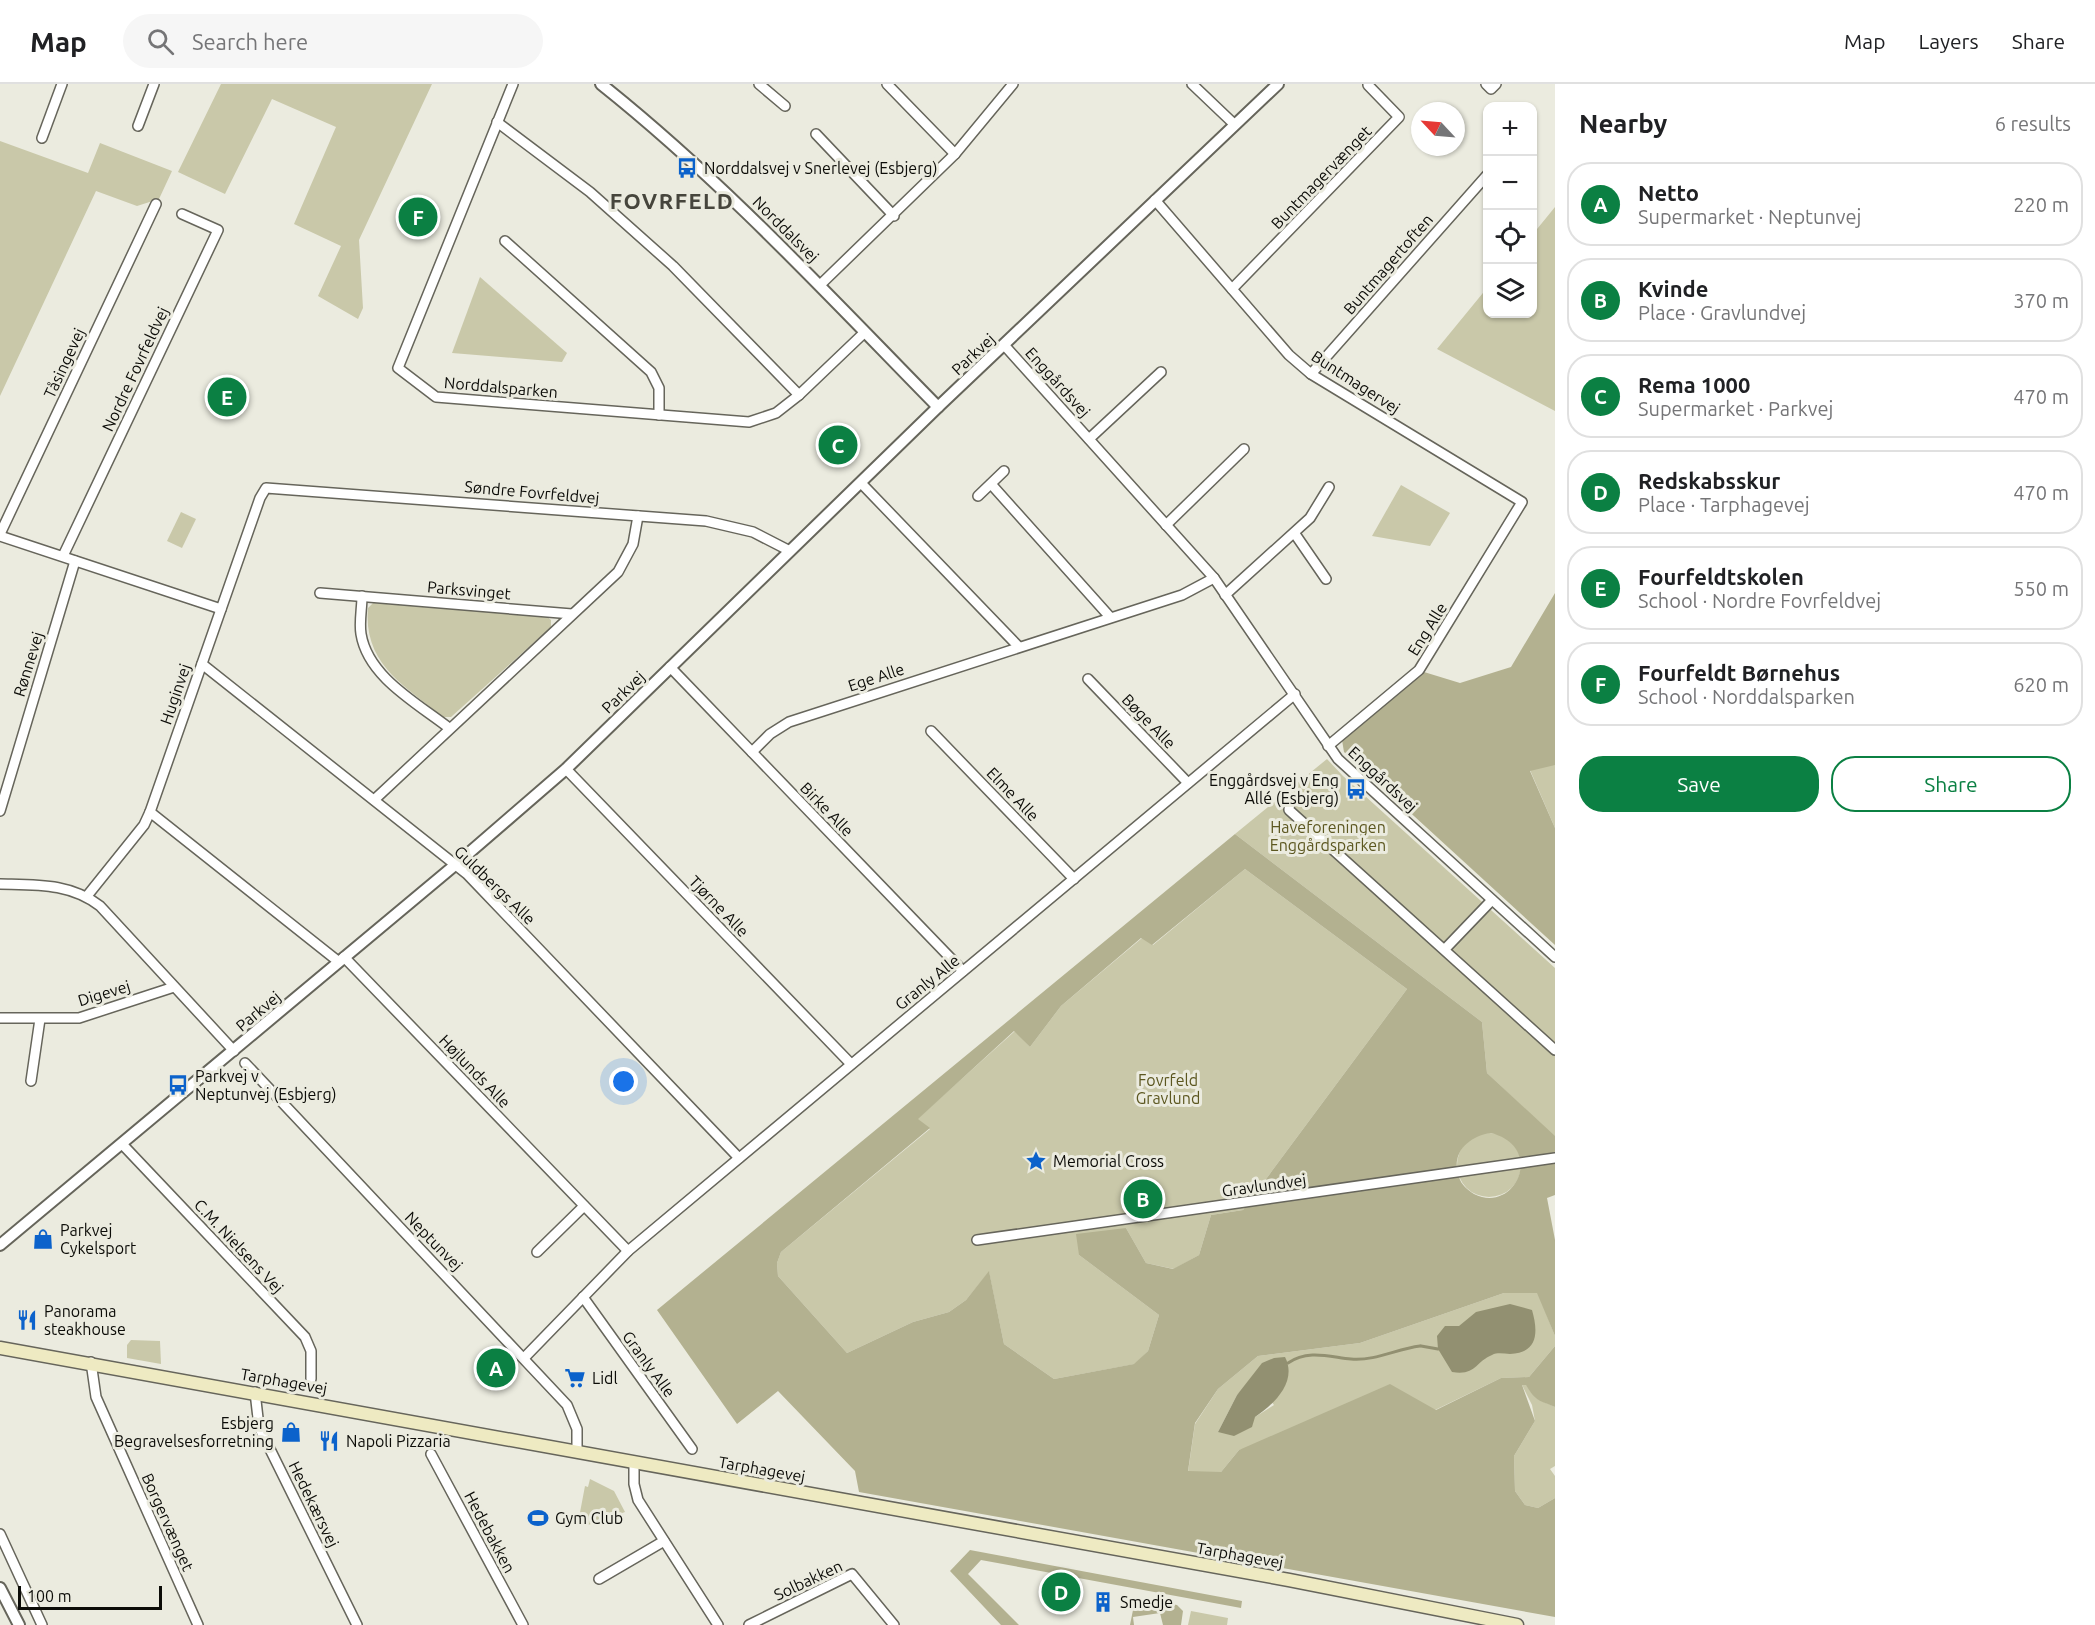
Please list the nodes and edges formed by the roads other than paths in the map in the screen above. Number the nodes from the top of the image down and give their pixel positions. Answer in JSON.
{"nodes":[{"id":1,"x":62,"y":84,"type":"edge"},
{"id":2,"x":154,"y":84,"type":"edge"},
{"id":3,"x":513,"y":84,"type":"edge"},
{"id":4,"x":602,"y":84,"type":"edge"},
{"id":5,"x":759,"y":84,"type":"edge"},
{"id":6,"x":887,"y":84,"type":"edge"},
{"id":7,"x":1192,"y":84,"type":"edge"},
{"id":8,"x":1278,"y":84,"type":"edge"},
{"id":9,"x":1486,"y":84,"type":"edge"},
{"id":10,"x":1496,"y":84,"type":"edge"},
{"id":11,"x":1011,"y":85,"type":"edge"},
{"id":12,"x":1368,"y":85,"type":"edge"},
{"id":13,"x":784,"y":106,"type":"dead end"},
{"id":14,"x":497,"y":122,"type":"junction"},
{"id":15,"x":1234,"y":124,"type":"junction"},
{"id":16,"x":138,"y":126,"type":"dead end"},
{"id":17,"x":816,"y":134,"type":"dead end"},
{"id":18,"x":42,"y":138,"type":"dead end"},
{"id":19,"x":955,"y":154,"type":"junction"},
{"id":20,"x":1483,"y":180,"type":"edge"},
{"id":21,"x":1155,"y":200,"type":"junction"},
{"id":22,"x":156,"y":204,"type":"dead end"},
{"id":23,"x":182,"y":214,"type":"dead end"},
{"id":24,"x":894,"y":216,"type":"junction"},
{"id":25,"x":505,"y":241,"type":"dead end"},
{"id":26,"x":820,"y":285,"type":"junction"},
{"id":27,"x":1232,"y":289,"type":"junction"},
{"id":28,"x":865,"y":332,"type":"junction"},
{"id":29,"x":1005,"y":346,"type":"junction"},
{"id":30,"x":1161,"y":372,"type":"dead end"},
{"id":31,"x":1311,"y":374,"type":"junction"},
{"id":32,"x":799,"y":395,"type":"junction"},
{"id":33,"x":938,"y":407,"type":"junction"},
{"id":34,"x":659,"y":415,"type":"junction"},
{"id":35,"x":1089,"y":438,"type":"junction"},
{"id":36,"x":1244,"y":449,"type":"dead end"},
{"id":37,"x":1004,"y":471,"type":"dead end"},
{"id":38,"x":861,"y":483,"type":"junction"},
{"id":39,"x":991,"y":484,"type":"junction"},
{"id":40,"x":266,"y":488,"type":"joint"},
{"id":41,"x":1329,"y":488,"type":"dead end"},
{"id":42,"x":978,"y":496,"type":"dead end"},
{"id":43,"x":1522,"y":502,"type":"joint"},
{"id":44,"x":638,"y":516,"type":"junction"},
{"id":45,"x":1166,"y":525,"type":"junction"},
{"id":46,"x":1295,"y":534,"type":"junction"},
{"id":47,"x":0,"y":535,"type":"edge"},
{"id":48,"x":790,"y":551,"type":"junction"},
{"id":49,"x":63,"y":556,"type":"junction"},
{"id":50,"x":75,"y":561,"type":"junction"},
{"id":51,"x":1214,"y":578,"type":"junction"},
{"id":52,"x":1326,"y":579,"type":"dead end"},
{"id":53,"x":320,"y":593,"type":"dead end"},
{"id":54,"x":1225,"y":595,"type":"junction"},
{"id":55,"x":362,"y":596,"type":"junction"},
{"id":56,"x":221,"y":609,"type":"junction"},
{"id":57,"x":572,"y":614,"type":"junction"},
{"id":58,"x":1110,"y":616,"type":"junction"},
{"id":59,"x":1018,"y":646,"type":"junction"},
{"id":60,"x":202,"y":664,"type":"junction"},
{"id":61,"x":670,"y":667,"type":"junction"},
{"id":62,"x":1088,"y":679,"type":"dead end"},
{"id":63,"x":1295,"y":694,"type":"junction"},
{"id":64,"x":449,"y":729,"type":"junction"},
{"id":65,"x":931,"y":730,"type":"dead end"},
{"id":66,"x":1328,"y":747,"type":"junction"},
{"id":67,"x":752,"y":752,"type":"junction"},
{"id":68,"x":566,"y":769,"type":"junction"},
{"id":69,"x":1188,"y":783,"type":"junction"},
{"id":70,"x":1290,"y":799,"type":"dead end"},
{"id":71,"x":374,"y":800,"type":"junction"},
{"id":72,"x":0,"y":811,"type":"edge"},
{"id":73,"x":150,"y":812,"type":"junction"},
{"id":74,"x":456,"y":865,"type":"junction"},
{"id":75,"x":1074,"y":879,"type":"junction"},
{"id":76,"x":0,"y":884,"type":"edge"},
{"id":77,"x":87,"y":896,"type":"junction"},
{"id":78,"x":1492,"y":900,"type":"junction"},
{"id":79,"x":1445,"y":949,"type":"junction"},
{"id":80,"x":1555,"y":957,"type":"edge"},
{"id":81,"x":341,"y":959,"type":"junction"},
{"id":82,"x":963,"y":971,"type":"junction"},
{"id":83,"x":174,"y":987,"type":"junction"},
{"id":84,"x":0,"y":1018,"type":"edge"},
{"id":85,"x":40,"y":1019,"type":"junction"},
{"id":86,"x":234,"y":1050,"type":"junction"},
{"id":87,"x":1555,"y":1050,"type":"edge"},
{"id":88,"x":245,"y":1063,"type":"dead end"},
{"id":89,"x":851,"y":1064,"type":"junction"},
{"id":90,"x":31,"y":1081,"type":"dead end"},
{"id":91,"x":122,"y":1144,"type":"junction"},
{"id":92,"x":739,"y":1158,"type":"junction"},
{"id":93,"x":1555,"y":1158,"type":"edge"},
{"id":94,"x":584,"y":1206,"type":"junction"},
{"id":95,"x":977,"y":1240,"type":"dead end"},
{"id":96,"x":0,"y":1245,"type":"edge"},
{"id":97,"x":628,"y":1251,"type":"junction"},
{"id":98,"x":537,"y":1252,"type":"dead end"},
{"id":99,"x":583,"y":1297,"type":"junction"},
{"id":100,"x":0,"y":1347,"type":"edge"},
{"id":101,"x":525,"y":1358,"type":"junction"},
{"id":102,"x":91,"y":1362,"type":"junction"},
{"id":103,"x":311,"y":1378,"type":"dead end"},
{"id":104,"x":255,"y":1392,"type":"junction"},
{"id":105,"x":692,"y":1449,"type":"dead end"},
{"id":106,"x":577,"y":1451,"type":"junction"},
{"id":107,"x":431,"y":1454,"type":"dead end"},
{"id":108,"x":634,"y":1463,"type":"junction"},
{"id":109,"x":0,"y":1534,"type":"edge"},
{"id":110,"x":664,"y":1541,"type":"junction"},
{"id":111,"x":599,"y":1579,"type":"dead end"},
{"id":112,"x":0,"y":1588,"type":"edge"},
{"id":113,"x":19,"y":1625,"type":"edge"},
{"id":114,"x":42,"y":1625,"type":"edge"},
{"id":115,"x":198,"y":1625,"type":"edge"},
{"id":116,"x":357,"y":1625,"type":"edge"},
{"id":117,"x":523,"y":1625,"type":"edge"},
{"id":118,"x":718,"y":1625,"type":"edge"},
{"id":119,"x":749,"y":1625,"type":"edge"},
{"id":120,"x":894,"y":1625,"type":"edge"},
{"id":121,"x":1517,"y":1625,"type":"edge"}],
"edges":[{"from":1,"to":18,"type":"street"},
{"from":2,"to":16,"type":"street"},
{"from":3,"to":14,"type":"street","name":"Norddalsparken"},
{"from":4,"to":26,"type":"street","name":"Norddalsvej"},
{"from":5,"to":13,"type":"street"},
{"from":6,"to":19,"type":"street"},
{"from":7,"to":15,"type":"street"},
{"from":8,"to":15,"type":"street","name":"Parkvej"},
{"from":9,"to":10,"type":"street"},
{"from":11,"to":19,"type":"street"},
{"from":12,"to":27,"type":"street","name":"Buntmagervænget"},
{"from":14,"to":32,"type":"street"},
{"from":14,"to":34,"type":"street","name":"Norddalsparken"},
{"from":15,"to":21,"type":"street","name":"Parkvej"},
{"from":17,"to":24,"type":"street"},
{"from":19,"to":24,"type":"street"},
{"from":20,"to":31,"type":"street","name":"Buntmagertoften"},
{"from":21,"to":27,"type":"street","name":"Buntmagervej"},
{"from":21,"to":29,"type":"street","name":"Parkvej"},
{"from":22,"to":47,"type":"street","name":"Tåsingevej"},
{"from":23,"to":49,"type":"street","name":"Nordre Fovrfeldvej"},
{"from":24,"to":26,"type":"street"},
{"from":25,"to":34,"type":"street"},
{"from":26,"to":28,"type":"street","name":"Norddalsvej"},
{"from":27,"to":31,"type":"street","name":"Buntmagervej"},
{"from":28,"to":32,"type":"street","name":"Norddalsparken"},
{"from":28,"to":33,"type":"street","name":"Norddalsvej"},
{"from":29,"to":33,"type":"street","name":"Parkvej"},
{"from":29,"to":35,"type":"street","name":"Enggårdsvej"},
{"from":30,"to":35,"type":"street","name":"Enggårdsvej"},
{"from":31,"to":43,"type":"street","name":"Buntmagervej"},
{"from":32,"to":34,"type":"street","name":"Norddalsparken"},
{"from":33,"to":38,"type":"street","name":"Parkvej"},
{"from":35,"to":45,"type":"street","name":"Enggårdsvej"},
{"from":36,"to":45,"type":"street"},
{"from":37,"to":39,"type":"street"},
{"from":38,"to":48,"type":"street","name":"Parkvej"},
{"from":38,"to":59,"type":"street"},
{"from":39,"to":42,"type":"street"},
{"from":39,"to":58,"type":"street"},
{"from":40,"to":44,"type":"street","name":"Søndre Fovrfeldvej"},
{"from":40,"to":56,"type":"street","name":"Huginvej"},
{"from":41,"to":46,"type":"street"},
{"from":43,"to":66,"type":"street","name":"Eng Alle"},
{"from":44,"to":48,"type":"street","name":"Søndre Fovrfeldvej"},
{"from":44,"to":57,"type":"street"},
{"from":45,"to":51,"type":"street","name":"Enggårdsvej"},
{"from":46,"to":52,"type":"street"},
{"from":46,"to":54,"type":"street"},
{"from":47,"to":49,"type":"street"},
{"from":48,"to":61,"type":"street","name":"Parkvej"},
{"from":49,"to":50,"type":"street"},
{"from":50,"to":56,"type":"street"},
{"from":50,"to":72,"type":"street","name":"Rønnevej"},
{"from":51,"to":54,"type":"street","name":"Enggårdsvej"},
{"from":51,"to":58,"type":"street","name":"Ege Alle"},
{"from":53,"to":55,"type":"street","name":"Parksvinget"},
{"from":54,"to":63,"type":"street","name":"Enggårdsvej"},
{"from":55,"to":57,"type":"street","name":"Parksvinget"},
{"from":55,"to":64,"type":"street"},
{"from":56,"to":60,"type":"street","name":"Huginvej"},
{"from":57,"to":64,"type":"street"},
{"from":58,"to":59,"type":"street","name":"Ege Alle"},
{"from":59,"to":67,"type":"street","name":"Ege Alle"},
{"from":60,"to":71,"type":"street","name":"Guldbergs Alle"},
{"from":60,"to":73,"type":"street","name":"Huginvej"},
{"from":61,"to":67,"type":"street","name":"Birke Alle"},
{"from":61,"to":68,"type":"street","name":"Parkvej"},
{"from":62,"to":69,"type":"street","name":"Bøge Alle"},
{"from":63,"to":66,"type":"street","name":"Enggårdsvej"},
{"from":63,"to":69,"type":"street","name":"Granly Alle"},
{"from":64,"to":71,"type":"street"},
{"from":65,"to":75,"type":"street","name":"Elme Alle"},
{"from":66,"to":78,"type":"street","name":"Enggårdsvej"},
{"from":67,"to":82,"type":"street","name":"Birke Alle"},
{"from":68,"to":74,"type":"street","name":"Parkvej"},
{"from":68,"to":89,"type":"street","name":"Tjørne Alle"},
{"from":69,"to":75,"type":"street","name":"Granly Alle"},
{"from":70,"to":79,"type":"street"},
{"from":71,"to":74,"type":"street","name":"Guldbergs Alle"},
{"from":73,"to":77,"type":"street","name":"Huginvej"},
{"from":73,"to":81,"type":"street","name":"Højlunds Alle"},
{"from":74,"to":81,"type":"street","name":"Parkvej"},
{"from":74,"to":92,"type":"street","name":"Guldbergs Alle"},
{"from":75,"to":82,"type":"street","name":"Granly Alle"},
{"from":76,"to":77,"type":"street"},
{"from":77,"to":83,"type":"street"},
{"from":78,"to":79,"type":"street"},
{"from":78,"to":80,"type":"street","name":"Enggårdsvej"},
{"from":79,"to":87,"type":"street"},
{"from":81,"to":86,"type":"street","name":"Parkvej"},
{"from":81,"to":94,"type":"street","name":"Højlunds Alle"},
{"from":82,"to":89,"type":"street","name":"Granly Alle"},
{"from":83,"to":85,"type":"street","name":"Digevej"},
{"from":83,"to":86,"type":"street"},
{"from":84,"to":85,"type":"street","name":"Digevej"},
{"from":85,"to":90,"type":"street"},
{"from":86,"to":91,"type":"street","name":"Parkvej"},
{"from":88,"to":101,"type":"street","name":"Neptunvej"},
{"from":89,"to":92,"type":"street","name":"Granly Alle"},
{"from":91,"to":96,"type":"street","name":"Parkvej"},
{"from":91,"to":103,"type":"street","name":"C.M. Nielsens Vej"},
{"from":92,"to":97,"type":"street","name":"Granly Alle"},
{"from":93,"to":95,"type":"street","name":"Gravlundvej"},
{"from":94,"to":97,"type":"street","name":"Højlunds Alle"},
{"from":94,"to":98,"type":"street"},
{"from":97,"to":99,"type":"street","name":"Granly Alle"},
{"from":99,"to":101,"type":"street","name":"Granly Alle"},
{"from":99,"to":105,"type":"street","name":"Granly Alle"},
{"from":100,"to":102,"type":"main road","name":"Tarphagevej"},
{"from":101,"to":106,"type":"street","name":"Neptunvej"},
{"from":102,"to":104,"type":"main road","name":"Tarphagevej"},
{"from":102,"to":115,"type":"street","name":"Borgervænget"},
{"from":104,"to":106,"type":"main road","name":"Tarphagevej"},
{"from":104,"to":116,"type":"street","name":"Hedekærsvej"},
{"from":106,"to":108,"type":"main road","name":"Tarphagevej"},
{"from":107,"to":117,"type":"street","name":"Hedebakken"},
{"from":108,"to":110,"type":"street"},
{"from":108,"to":121,"type":"main road","name":"Tarphagevej"},
{"from":109,"to":114,"type":"street"},
{"from":110,"to":111,"type":"street"},
{"from":110,"to":118,"type":"street"},
{"from":112,"to":113,"type":"street"},
{"from":119,"to":120,"type":"street","name":"Solbakken"}]}
